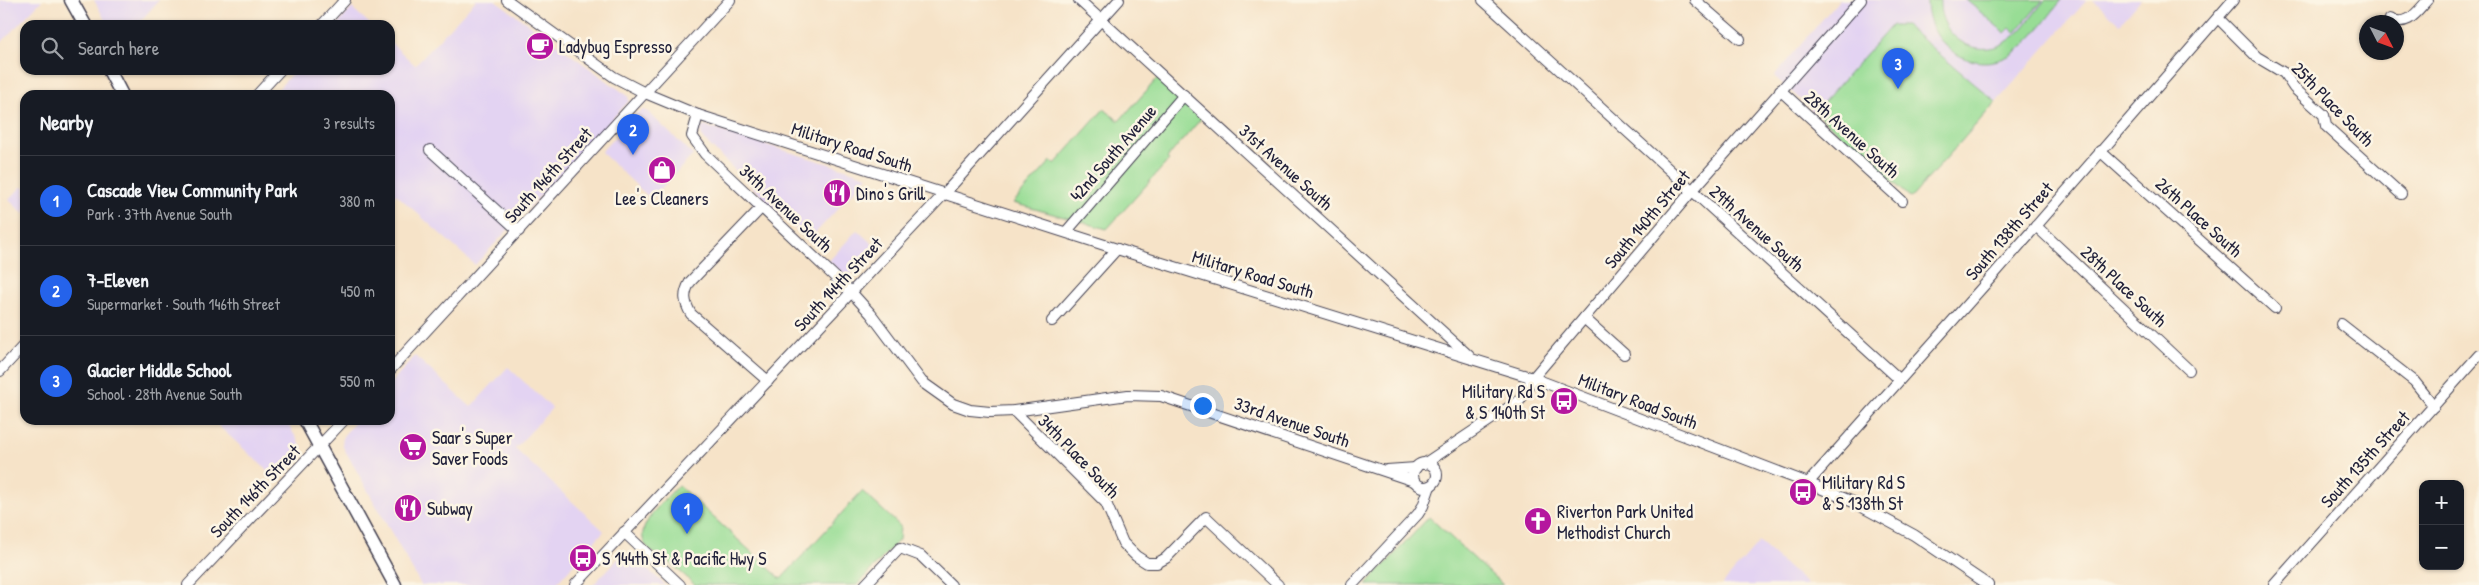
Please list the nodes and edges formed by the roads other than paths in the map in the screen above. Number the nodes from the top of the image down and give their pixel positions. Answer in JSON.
{"nodes":[{"id":1,"x":72,"y":0,"type":"edge"},
{"id":2,"x":345,"y":0,"type":"edge"},
{"id":3,"x":507,"y":0,"type":"edge"},
{"id":4,"x":730,"y":0,"type":"edge"},
{"id":5,"x":1079,"y":0,"type":"edge"},
{"id":6,"x":1119,"y":0,"type":"edge"},
{"id":7,"x":1695,"y":0,"type":"edge"},
{"id":8,"x":1861,"y":0,"type":"edge"},
{"id":9,"x":2233,"y":0,"type":"edge"},
{"id":10,"x":2428,"y":0,"type":"edge"},
{"id":11,"x":1487,"y":1,"type":"edge"},
{"id":12,"x":2218,"y":18,"type":"junction"},
{"id":13,"x":82,"y":20,"type":"edge"},
{"id":14,"x":327,"y":20,"type":"edge"},
{"id":15,"x":1102,"y":20,"type":"junction"},
{"id":16,"x":2404,"y":22,"type":"edge"},
{"id":17,"x":1740,"y":39,"type":"dead end"},
{"id":18,"x":112,"y":75,"type":"edge"},
{"id":19,"x":275,"y":75,"type":"edge"},
{"id":20,"x":119,"y":90,"type":"edge"},
{"id":21,"x":262,"y":90,"type":"edge"},
{"id":22,"x":1780,"y":90,"type":"junction"},
{"id":23,"x":645,"y":93,"type":"junction"},
{"id":24,"x":1184,"y":95,"type":"junction"},
{"id":25,"x":698,"y":115,"type":"junction"},
{"id":26,"x":430,"y":150,"type":"dead end"},
{"id":27,"x":2100,"y":151,"type":"junction"},
{"id":28,"x":1692,"y":191,"type":"junction"},
{"id":29,"x":945,"y":193,"type":"junction"},
{"id":30,"x":2401,"y":194,"type":"dead end"},
{"id":31,"x":1902,"y":202,"type":"dead end"},
{"id":32,"x":761,"y":208,"type":"junction"},
{"id":33,"x":2036,"y":226,"type":"junction"},
{"id":34,"x":519,"y":231,"type":"junction"},
{"id":35,"x":1066,"y":232,"type":"junction"},
{"id":36,"x":1116,"y":249,"type":"junction"},
{"id":37,"x":852,"y":293,"type":"junction"},
{"id":38,"x":2275,"y":308,"type":"dead end"},
{"id":39,"x":1584,"y":318,"type":"junction"},
{"id":40,"x":1052,"y":321,"type":"dead end"},
{"id":41,"x":2341,"y":324,"type":"dead end"},
{"id":42,"x":20,"y":349,"type":"edge"},
{"id":43,"x":1624,"y":354,"type":"dead end"},
{"id":44,"x":1471,"y":358,"type":"junction"},
{"id":45,"x":2477,"y":362,"type":"edge"},
{"id":46,"x":395,"y":365,"type":"edge"},
{"id":47,"x":2189,"y":370,"type":"dead end"},
{"id":48,"x":0,"y":371,"type":"edge"},
{"id":49,"x":1533,"y":378,"type":"junction"},
{"id":50,"x":1899,"y":379,"type":"junction"},
{"id":51,"x":768,"y":381,"type":"junction"},
{"id":52,"x":2434,"y":406,"type":"junction"},
{"id":53,"x":1014,"y":411,"type":"junction"},
{"id":54,"x":308,"y":425,"type":"edge"},
{"id":55,"x":339,"y":425,"type":"edge"},
{"id":56,"x":320,"y":446,"type":"junction"},
{"id":57,"x":1450,"y":448,"type":"junction"},
{"id":58,"x":1420,"y":466,"type":"junction"},
{"id":59,"x":1434,"y":468,"type":"junction"},
{"id":60,"x":1382,"y":471,"type":"junction"},
{"id":61,"x":1808,"y":482,"type":"junction"},
{"id":62,"x":1423,"y":487,"type":"junction"},
{"id":63,"x":624,"y":532,"type":"junction"},
{"id":64,"x":188,"y":585,"type":"edge"},
{"id":65,"x":395,"y":585,"type":"edge"},
{"id":66,"x":575,"y":585,"type":"edge"},
{"id":67,"x":680,"y":585,"type":"edge"},
{"id":68,"x":865,"y":585,"type":"edge"},
{"id":69,"x":951,"y":585,"type":"edge"},
{"id":70,"x":1278,"y":585,"type":"edge"},
{"id":71,"x":1352,"y":585,"type":"edge"},
{"id":72,"x":1988,"y":585,"type":"edge"},
{"id":73,"x":2274,"y":585,"type":"edge"}],
"edges":[{"from":1,"to":13,"type":"main road"},
{"from":2,"to":14,"type":"street"},
{"from":3,"to":23,"type":"street","name":"Military Road South"},
{"from":4,"to":23,"type":"street","name":"South 146th Street"},
{"from":5,"to":15,"type":"street","name":"31st Avenue South"},
{"from":6,"to":15,"type":"street","name":"South 144th Street"},
{"from":7,"to":17,"type":"street"},
{"from":8,"to":22,"type":"street","name":"South 140th Street"},
{"from":9,"to":12,"type":"street","name":"South 138th Street"},
{"from":10,"to":16,"type":"street"},
{"from":11,"to":28,"type":"street","name":"29th Avenue South"},
{"from":12,"to":27,"type":"street","name":"South 138th Street"},
{"from":12,"to":30,"type":"street","name":"25th Place South"},
{"from":15,"to":24,"type":"street","name":"31st Avenue South"},
{"from":15,"to":29,"type":"street","name":"South 144th Street"},
{"from":18,"to":20,"type":"main road"},
{"from":19,"to":21,"type":"street"},
{"from":22,"to":28,"type":"street","name":"South 140th Street"},
{"from":22,"to":31,"type":"street","name":"28th Avenue South"},
{"from":23,"to":25,"type":"street","name":"Military Road South"},
{"from":23,"to":34,"type":"street","name":"South 146th Street"},
{"from":24,"to":35,"type":"street","name":"42nd South Avenue"},
{"from":24,"to":44,"type":"street","name":"31st Avenue South"},
{"from":25,"to":29,"type":"street","name":"Military Road South"},
{"from":25,"to":32,"type":"street","name":"34th Avenue South"},
{"from":26,"to":34,"type":"street"},
{"from":27,"to":33,"type":"street","name":"South 138th Street"},
{"from":27,"to":38,"type":"street","name":"26th Place South"},
{"from":28,"to":39,"type":"street","name":"South 140th Street"},
{"from":28,"to":50,"type":"street","name":"29th Avenue South"},
{"from":29,"to":35,"type":"street","name":"Military Road South"},
{"from":29,"to":37,"type":"street","name":"South 144th Street"},
{"from":32,"to":37,"type":"street","name":"34th Avenue South"},
{"from":32,"to":51,"type":"street"},
{"from":33,"to":47,"type":"street","name":"28th Place South"},
{"from":33,"to":50,"type":"street","name":"South 138th Street"},
{"from":34,"to":46,"type":"street","name":"South 146th Street"},
{"from":35,"to":36,"type":"street","name":"Military Road South"},
{"from":36,"to":40,"type":"street"},
{"from":36,"to":44,"type":"street","name":"Military Road South"},
{"from":37,"to":51,"type":"street","name":"South 144th Street"},
{"from":37,"to":53,"type":"street","name":"34th Avenue South"},
{"from":39,"to":43,"type":"street"},
{"from":39,"to":49,"type":"street","name":"South 140th Street"},
{"from":41,"to":52,"type":"street"},
{"from":42,"to":48,"type":"street"},
{"from":44,"to":49,"type":"street","name":"Military Road South"},
{"from":45,"to":52,"type":"street","name":"South 135th Street"},
{"from":49,"to":57,"type":"street","name":"South 140th Street"},
{"from":49,"to":61,"type":"street","name":"Military Road South"},
{"from":50,"to":61,"type":"street","name":"South 138th Street"},
{"from":51,"to":63,"type":"street","name":"South 144th Street"},
{"from":52,"to":73,"type":"street","name":"South 135th Street"},
{"from":53,"to":60,"type":"street","name":"33rd Avenue South"},
{"from":53,"to":70,"type":"street","name":"34th Place South"},
{"from":54,"to":56,"type":"main road"},
{"from":55,"to":56,"type":"street","name":"South 146th Street"},
{"from":56,"to":64,"type":"street","name":"South 146th Street"},
{"from":56,"to":65,"type":"main road"},
{"from":57,"to":58,"type":"street","name":"South 140th Street"},
{"from":57,"to":59,"type":"street","name":"South 140th Street"},
{"from":58,"to":59,"type":"street"},
{"from":58,"to":60,"type":"street","name":"33rd Avenue South"},
{"from":58,"to":62,"type":"street"},
{"from":59,"to":62,"type":"street"},
{"from":60,"to":62,"type":"street","name":"33rd Avenue South"},
{"from":61,"to":72,"type":"street","name":"Military Road South"},
{"from":62,"to":71,"type":"street"},
{"from":63,"to":66,"type":"street","name":"South 144th Street"},
{"from":63,"to":67,"type":"street"},
{"from":68,"to":69,"type":"street"}]}
